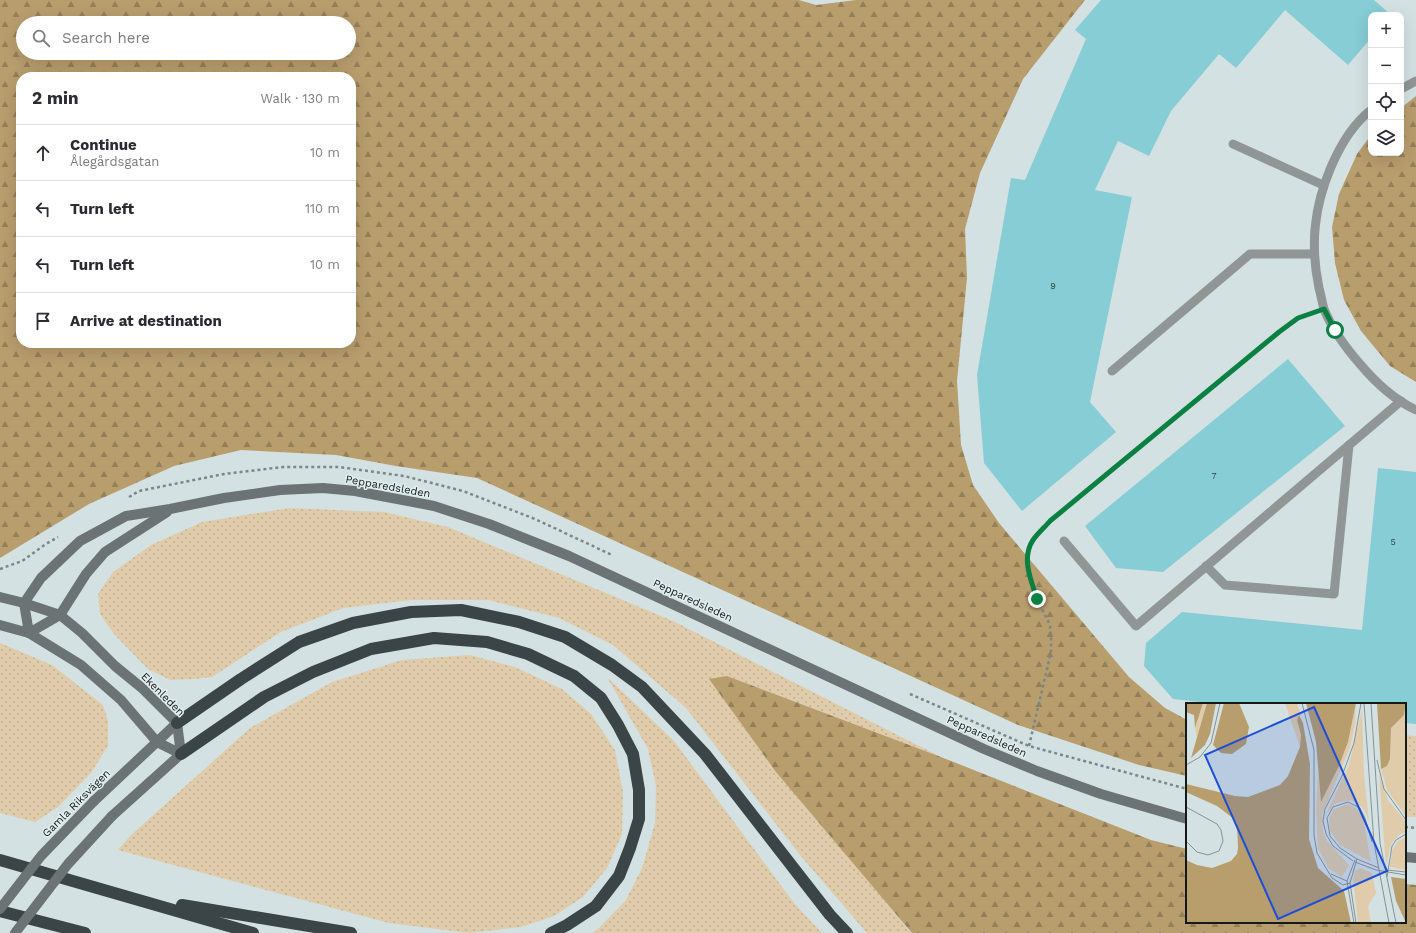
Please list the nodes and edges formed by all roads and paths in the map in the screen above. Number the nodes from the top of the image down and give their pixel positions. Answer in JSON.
{"nodes":[{"id":1,"x":1416,"y":81,"type":"edge"},
{"id":2,"x":1404,"y":87,"type":"edge"},
{"id":3,"x":1368,"y":113,"type":"edge"},
{"id":4,"x":1233,"y":144,"type":"dead end"},
{"id":5,"x":1323,"y":186,"type":"junction"},
{"id":6,"x":1314,"y":254,"type":"junction"},
{"id":7,"x":1324,"y":309,"type":"junction"},
{"id":8,"x":1112,"y":371,"type":"dead end"},
{"id":9,"x":1401,"y":400,"type":"junction"},
{"id":10,"x":1416,"y":410,"type":"edge"},
{"id":11,"x":1349,"y":445,"type":"junction"},
{"id":12,"x":126,"y":499,"type":"dead end"},
{"id":13,"x":170,"y":509,"type":"junction"},
{"id":14,"x":59,"y":536,"type":"dead end"},
{"id":15,"x":1064,"y":541,"type":"dead end"},
{"id":16,"x":614,"y":556,"type":"dead end"},
{"id":17,"x":1206,"y":566,"type":"junction"},
{"id":18,"x":0,"y":570,"type":"edge"},
{"id":19,"x":0,"y":597,"type":"edge"},
{"id":20,"x":24,"y":603,"type":"junction"},
{"id":21,"x":60,"y":615,"type":"junction"},
{"id":22,"x":0,"y":625,"type":"edge"},
{"id":23,"x":29,"y":633,"type":"junction"},
{"id":24,"x":908,"y":693,"type":"dead end"},
{"id":25,"x":177,"y":723,"type":"junction"},
{"id":26,"x":157,"y":742,"type":"junction"},
{"id":27,"x":1028,"y":746,"type":"junction"},
{"id":28,"x":181,"y":754,"type":"junction"},
{"id":29,"x":1186,"y":789,"type":"edge"},
{"id":30,"x":1186,"y":818,"type":"edge"},
{"id":31,"x":1406,"y":827,"type":"edge"},
{"id":32,"x":1416,"y":828,"type":"edge"},
{"id":33,"x":1406,"y":857,"type":"edge"},
{"id":34,"x":1416,"y":858,"type":"edge"},
{"id":35,"x":0,"y":860,"type":"edge"},
{"id":36,"x":130,"y":897,"type":"junction"},
{"id":37,"x":0,"y":910,"type":"edge"},
{"id":38,"x":15,"y":933,"type":"edge"},
{"id":39,"x":84,"y":933,"type":"edge"},
{"id":40,"x":253,"y":933,"type":"edge"},
{"id":41,"x":351,"y":933,"type":"edge"},
{"id":42,"x":551,"y":933,"type":"edge"},
{"id":43,"x":847,"y":933,"type":"edge"}],
"edges":[{"from":1,"to":2,"type":"lane"},
{"from":3,"to":5,"type":"lane"},
{"from":4,"to":5,"type":"lane"},
{"from":5,"to":6,"type":"lane"},
{"from":6,"to":7,"type":"lane"},
{"from":6,"to":8,"type":"lane"},
{"from":7,"to":9,"type":"lane"},
{"from":7,"to":27,"type":"path"},
{"from":9,"to":10,"type":"lane"},
{"from":9,"to":11,"type":"lane"},
{"from":11,"to":17,"type":"lane"},
{"from":11,"to":17,"type":"lane"},
{"from":12,"to":16,"type":"path"},
{"from":13,"to":20,"type":"street","name":"Pepparedsleden"},
{"from":13,"to":21,"type":"street","name":"Pepparedsleden"},
{"from":13,"to":30,"type":"street","name":"Pepparedsleden"},
{"from":14,"to":18,"type":"path"},
{"from":15,"to":17,"type":"lane"},
{"from":19,"to":20,"type":"street","name":"Ekenleden"},
{"from":20,"to":21,"type":"street","name":"Ekenleden"},
{"from":20,"to":23,"type":"street"},
{"from":21,"to":23,"type":"street","name":"Pepparedsleden"},
{"from":21,"to":25,"type":"street","name":"Ekenleden"},
{"from":22,"to":23,"type":"street"},
{"from":23,"to":26,"type":"street"},
{"from":24,"to":27,"type":"path"},
{"from":25,"to":26,"type":"street","name":"Gamla Riksvägen"},
{"from":25,"to":28,"type":"street","name":"Ekenleden"},
{"from":25,"to":43,"type":"highway"},
{"from":26,"to":28,"type":"street"},
{"from":26,"to":37,"type":"street","name":"Gamla Riksvägen","bridge":true},
{"from":27,"to":29,"type":"path"},
{"from":28,"to":38,"type":"street","bridge":true},
{"from":28,"to":42,"type":"highway"},
{"from":31,"to":32,"type":"path"},
{"from":33,"to":34,"type":"street"},
{"from":35,"to":36,"type":"highway"},
{"from":36,"to":40,"type":"highway"},
{"from":36,"to":41,"type":"highway"},
{"from":37,"to":39,"type":"highway"}]}
